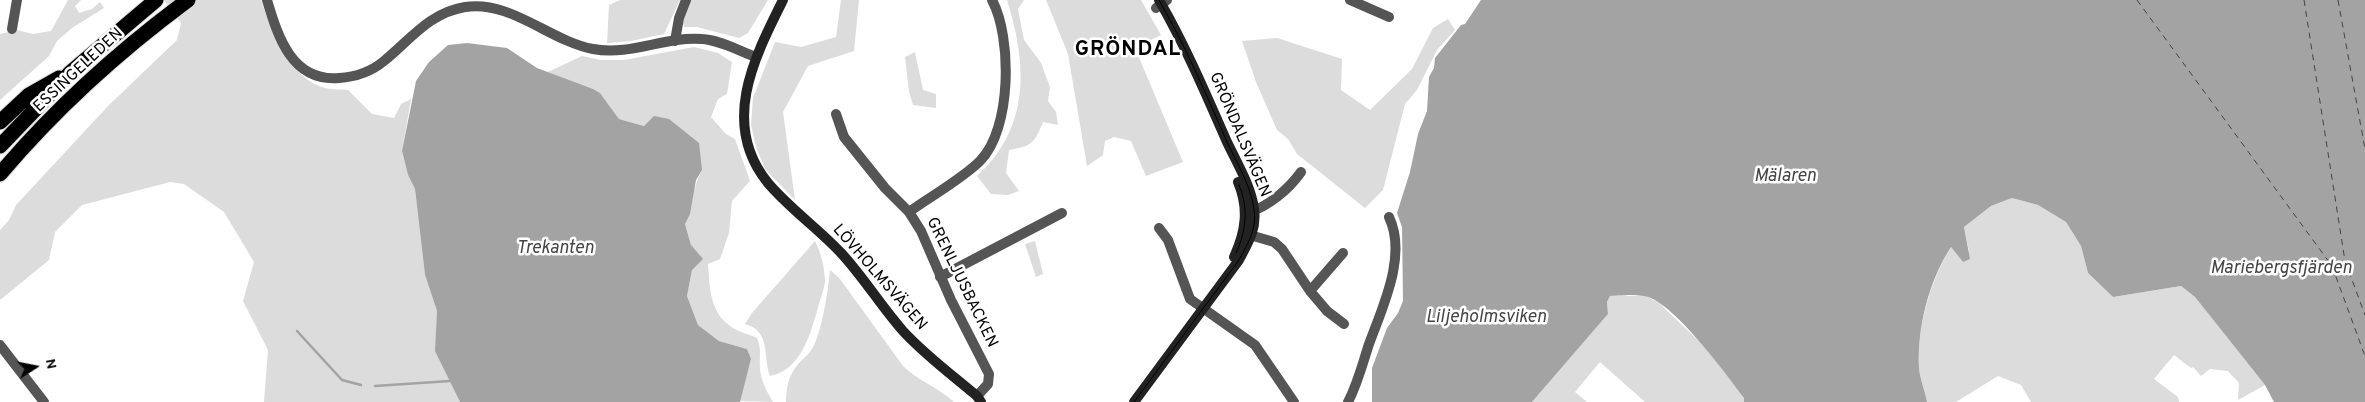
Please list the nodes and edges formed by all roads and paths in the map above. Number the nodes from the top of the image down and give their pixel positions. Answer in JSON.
{"nodes":[{"id":1,"x":17,"y":0,"type":"edge"},
{"id":2,"x":156,"y":0,"type":"edge"},
{"id":3,"x":188,"y":0,"type":"edge"},
{"id":4,"x":267,"y":0,"type":"edge"},
{"id":5,"x":686,"y":0,"type":"edge"},
{"id":6,"x":783,"y":0,"type":"edge"},
{"id":7,"x":992,"y":0,"type":"edge"},
{"id":8,"x":1350,"y":0,"type":"edge"},
{"id":9,"x":1159,"y":3,"type":"edge"},
{"id":10,"x":465,"y":4,"type":"edge"},
{"id":11,"x":1389,"y":17,"type":"dead end"},
{"id":12,"x":12,"y":28,"type":"dead end"},
{"id":13,"x":675,"y":41,"type":"junction"},
{"id":14,"x":756,"y":57,"type":"junction"},
{"id":15,"x":71,"y":72,"type":"junction"},
{"id":16,"x":836,"y":114,"type":"dead end"},
{"id":17,"x":0,"y":122,"type":"edge"},
{"id":18,"x":0,"y":146,"type":"edge"},
{"id":19,"x":3,"y":172,"type":"edge"},
{"id":20,"x":1301,"y":172,"type":"dead end"},
{"id":21,"x":909,"y":212,"type":"junction"},
{"id":22,"x":1250,"y":212,"type":"junction"},
{"id":23,"x":1062,"y":213,"type":"dead end"},
{"id":24,"x":1389,"y":217,"type":"dead end"},
{"id":25,"x":1159,"y":228,"type":"dead end"},
{"id":26,"x":1248,"y":234,"type":"junction"},
{"id":27,"x":1343,"y":253,"type":"dead end"},
{"id":28,"x":940,"y":277,"type":"junction"},
{"id":29,"x":1310,"y":291,"type":"junction"},
{"id":30,"x":1201,"y":307,"type":"junction"},
{"id":31,"x":1344,"y":324,"type":"dead end"},
{"id":32,"x":0,"y":344,"type":"edge"},
{"id":33,"x":979,"y":399,"type":"edge"},
{"id":34,"x":44,"y":402,"type":"edge"},
{"id":35,"x":1127,"y":402,"type":"edge"},
{"id":36,"x":1134,"y":402,"type":"edge"},
{"id":37,"x":1294,"y":402,"type":"edge"},
{"id":38,"x":1348,"y":402,"type":"edge"}],
"edges":[{"from":1,"to":12,"type":"street"},
{"from":2,"to":15,"type":"highway","name":"ESSINGELEDEN"},
{"from":3,"to":19,"type":"highway","name":"ESSINGELEDEN"},
{"from":4,"to":10,"type":"street"},
{"from":5,"to":13,"type":"street"},
{"from":6,"to":14,"type":"street","name":"LÖVHOLMSVÄGEN"},
{"from":7,"to":21,"type":"street"},
{"from":8,"to":11,"type":"street"},
{"from":9,"to":22,"type":"street","name":"GRÖNDALSVÄGEN"},
{"from":10,"to":13,"type":"street"},
{"from":13,"to":14,"type":"street"},
{"from":14,"to":33,"type":"street","name":"LÖVHOLMSVÄGEN"},
{"from":15,"to":17,"type":"highway"},
{"from":15,"to":18,"type":"highway","name":"ESSINGELEDEN"},
{"from":16,"to":21,"type":"street","name":"GRENLJUSBACKEN"},
{"from":20,"to":22,"type":"street"},
{"from":21,"to":28,"type":"street","name":"GRENLJUSBACKEN"},
{"from":22,"to":26,"type":"street","name":"GRÖNDALSVÄGEN"},
{"from":23,"to":28,"type":"street"},
{"from":24,"to":38,"type":"street"},
{"from":25,"to":30,"type":"street"},
{"from":26,"to":29,"type":"street"},
{"from":26,"to":30,"type":"street","name":"GRÖNDALSVÄGEN"},
{"from":27,"to":29,"type":"street"},
{"from":28,"to":33,"type":"street","name":"GRENLJUSBACKEN"},
{"from":29,"to":31,"type":"street"},
{"from":30,"to":35,"type":"street","name":"GRÖNDALSVÄGEN"},
{"from":30,"to":36,"type":"street","name":"GRÖNDALSVÄGEN"},
{"from":30,"to":37,"type":"street"},
{"from":32,"to":34,"type":"street"}]}
